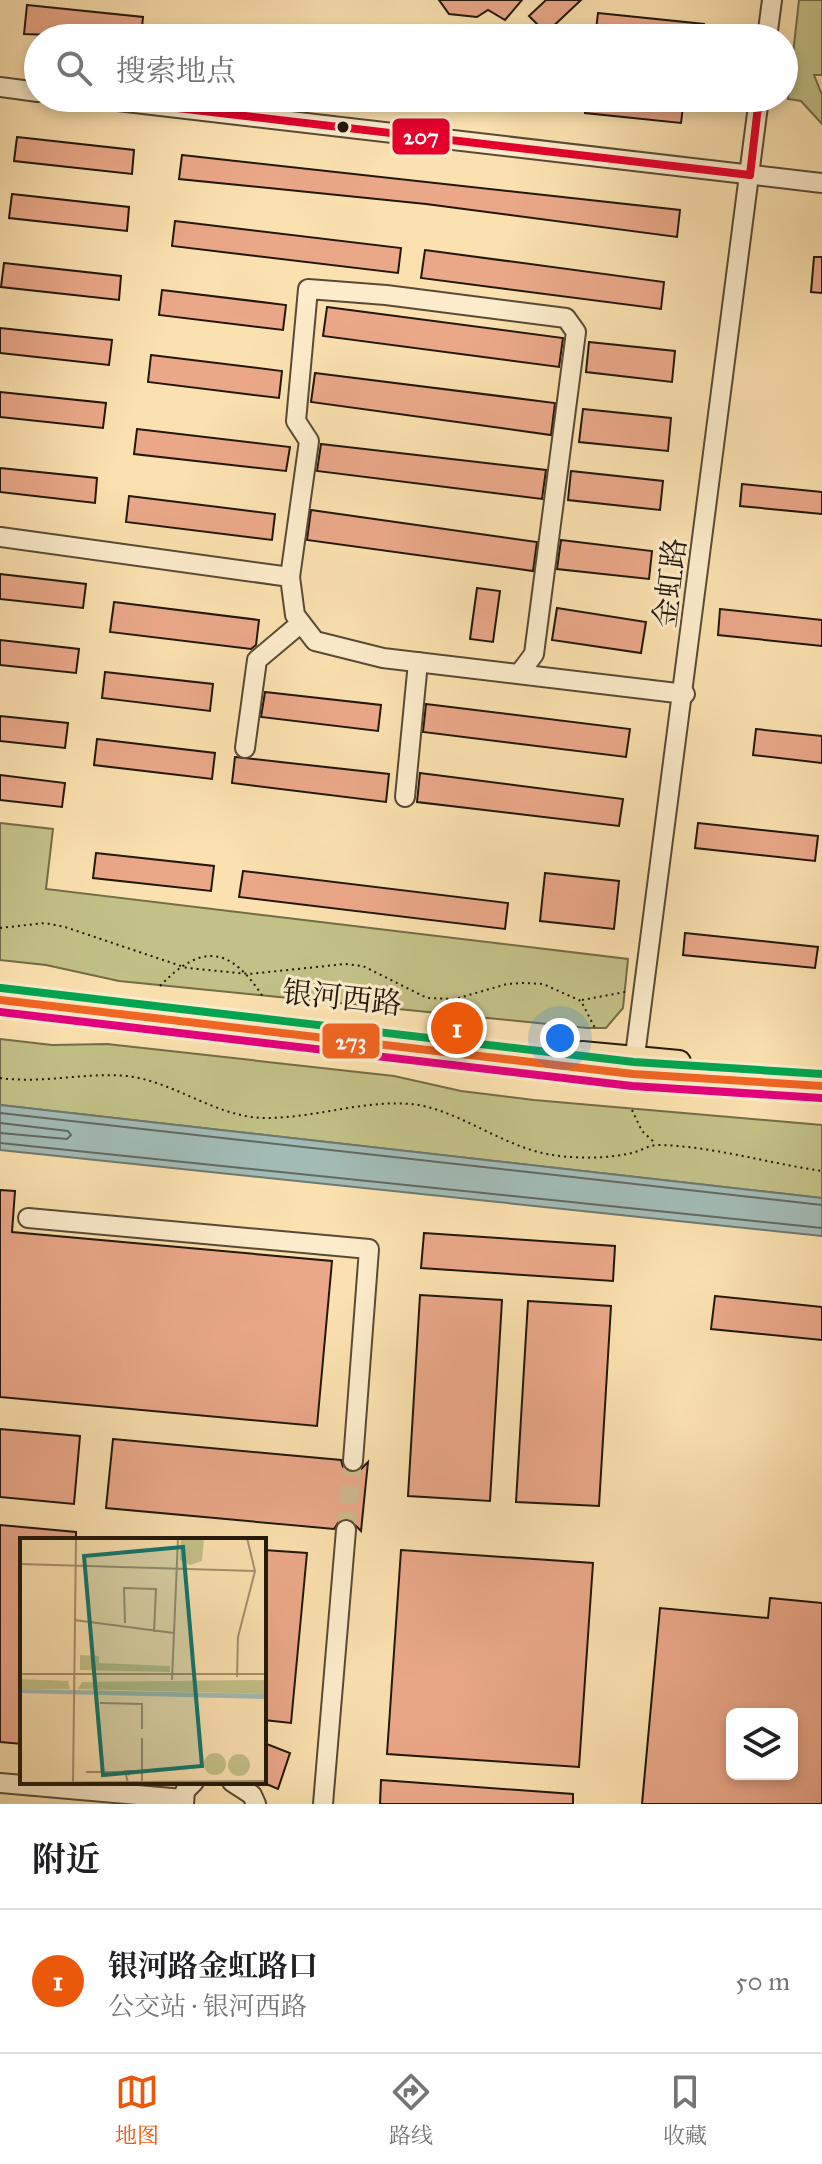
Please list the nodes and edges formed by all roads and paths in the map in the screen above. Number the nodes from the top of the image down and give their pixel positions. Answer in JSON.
{"nodes":[{"id":1,"x":772,"y":0,"type":"edge"},
{"id":2,"x":769,"y":24,"type":"edge"},
{"id":3,"x":0,"y":87,"type":"edge"},
{"id":4,"x":24,"y":90,"type":"edge"},
{"id":5,"x":212,"y":112,"type":"edge"},
{"id":6,"x":757,"y":112,"type":"edge"},
{"id":7,"x":750,"y":175,"type":"junction"},
{"id":8,"x":822,"y":183,"type":"edge"},
{"id":9,"x":0,"y":537,"type":"edge"},
{"id":10,"x":290,"y":577,"type":"junction"},
{"id":11,"x":301,"y":623,"type":"junction"},
{"id":12,"x":418,"y":662,"type":"junction"},
{"id":13,"x":519,"y":674,"type":"junction"},
{"id":14,"x":685,"y":694,"type":"junction"},
{"id":15,"x":245,"y":748,"type":"dead end"},
{"id":16,"x":405,"y":797,"type":"dead end"},
{"id":17,"x":0,"y":928,"type":"edge"},
{"id":18,"x":178,"y":966,"type":"junction"},
{"id":19,"x":249,"y":974,"type":"junction"},
{"id":20,"x":160,"y":986,"type":"dead end"},
{"id":21,"x":0,"y":989,"type":"edge"},
{"id":22,"x":625,"y":992,"type":"dead end"},
{"id":23,"x":263,"y":997,"type":"dead end"},
{"id":24,"x":0,"y":1000,"type":"edge"},
{"id":25,"x":581,"y":1001,"type":"junction"},
{"id":26,"x":595,"y":1028,"type":"dead end"},
{"id":27,"x":634,"y":1066,"type":"junction"},
{"id":28,"x":822,"y":1073,"type":"edge"},
{"id":29,"x":0,"y":1078,"type":"edge"},
{"id":30,"x":822,"y":1086,"type":"edge"},
{"id":31,"x":632,"y":1110,"type":"dead end"},
{"id":32,"x":656,"y":1144,"type":"junction"},
{"id":33,"x":822,"y":1171,"type":"edge"},
{"id":34,"x":28,"y":1218,"type":"dead end"},
{"id":35,"x":353,"y":1461,"type":"tunnel mouth"},
{"id":36,"x":346,"y":1530,"type":"tunnel mouth"},
{"id":37,"x":0,"y":1783,"type":"edge"},
{"id":38,"x":193,"y":1784,"type":"edge"},
{"id":39,"x":235,"y":1784,"type":"edge"},
{"id":40,"x":183,"y":1802,"type":"edge"},
{"id":41,"x":256,"y":1804,"type":"edge"},
{"id":42,"x":323,"y":1804,"type":"edge"}],
"edges":[{"from":1,"to":2,"type":"street"},
{"from":3,"to":4,"type":"street"},
{"from":5,"to":7,"type":"street"},
{"from":6,"to":7,"type":"street","name":"金虹路"},
{"from":7,"to":8,"type":"street"},
{"from":7,"to":14,"type":"street","name":"金虹路"},
{"from":9,"to":10,"type":"street"},
{"from":10,"to":11,"type":"street"},
{"from":10,"to":13,"type":"street"},
{"from":11,"to":12,"type":"street"},
{"from":11,"to":15,"type":"street"},
{"from":12,"to":13,"type":"street"},
{"from":12,"to":16,"type":"street"},
{"from":13,"to":14,"type":"street"},
{"from":14,"to":27,"type":"street","name":"金虹路"},
{"from":17,"to":18,"type":"path"},
{"from":18,"to":19,"type":"path"},
{"from":18,"to":19,"type":"path"},
{"from":18,"to":20,"type":"path"},
{"from":19,"to":23,"type":"path"},
{"from":19,"to":25,"type":"path"},
{"from":21,"to":27,"type":"main road","name":"银河西路"},
{"from":22,"to":25,"type":"path"},
{"from":24,"to":27,"type":"main road","name":"银河西路"},
{"from":25,"to":26,"type":"path"},
{"from":27,"to":28,"type":"main road","name":"银河西路"},
{"from":27,"to":30,"type":"main road","name":"银河西路"},
{"from":29,"to":32,"type":"path"},
{"from":31,"to":32,"type":"path"},
{"from":32,"to":33,"type":"path"},
{"from":34,"to":35,"type":"street"},
{"from":36,"to":42,"type":"street"},
{"from":37,"to":40,"type":"street"},
{"from":38,"to":40,"type":"street"},
{"from":39,"to":41,"type":"street"}]}
